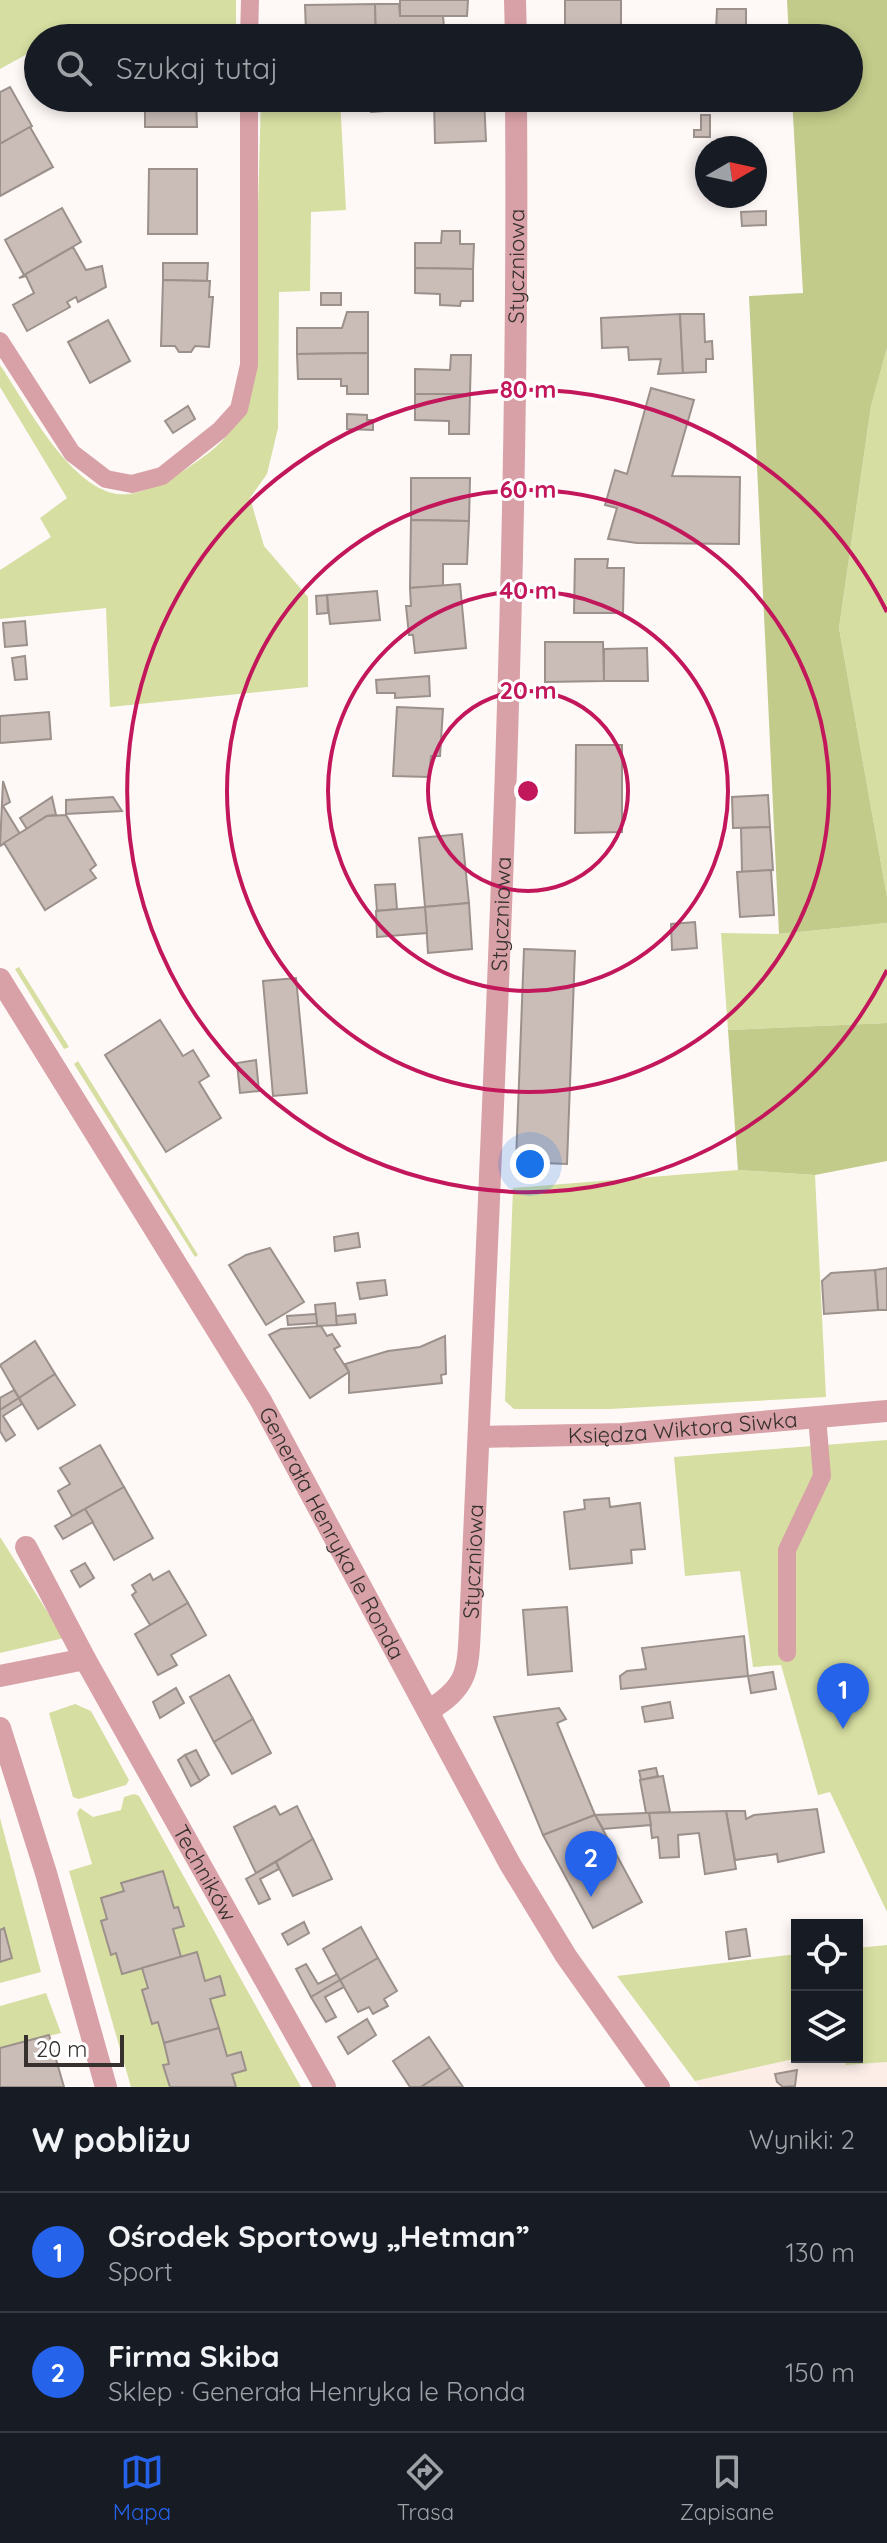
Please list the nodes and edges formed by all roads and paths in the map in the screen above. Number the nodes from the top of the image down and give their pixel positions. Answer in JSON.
{"nodes":[{"id":1,"x":250,"y":0,"type":"edge"},
{"id":2,"x":515,"y":0,"type":"edge"},
{"id":3,"x":249,"y":24,"type":"edge"},
{"id":4,"x":516,"y":24,"type":"edge"},
{"id":5,"x":249,"y":112,"type":"edge"},
{"id":6,"x":516,"y":112,"type":"edge"},
{"id":7,"x":0,"y":341,"type":"edge"},
{"id":8,"x":0,"y":979,"type":"edge"},
{"id":9,"x":887,"y":1411,"type":"edge"},
{"id":10,"x":817,"y":1417,"type":"junction"},
{"id":11,"x":479,"y":1437,"type":"junction"},
{"id":12,"x":26,"y":1547,"type":"dead end"},
{"id":13,"x":787,"y":1653,"type":"dead end"},
{"id":14,"x":85,"y":1659,"type":"junction"},
{"id":15,"x":0,"y":1676,"type":"edge"},
{"id":16,"x":428,"y":1711,"type":"junction"},
{"id":17,"x":0,"y":1728,"type":"edge"},
{"id":18,"x":106,"y":2087,"type":"edge"},
{"id":19,"x":325,"y":2087,"type":"edge"},
{"id":20,"x":659,"y":2087,"type":"edge"}],
"edges":[{"from":1,"to":3,"type":"lane"},
{"from":2,"to":4,"type":"street"},
{"from":5,"to":7,"type":"lane"},
{"from":6,"to":11,"type":"street","name":"Styczniowa"},
{"from":8,"to":16,"type":"street","name":"Generała Henryka le Ronda"},
{"from":9,"to":10,"type":"street","name":"Księdza Wiktora Siwka"},
{"from":10,"to":11,"type":"street","name":"Księdza Wiktora Siwka"},
{"from":10,"to":13,"type":"lane"},
{"from":11,"to":16,"type":"street","name":"Styczniowa"},
{"from":12,"to":14,"type":"street","name":"Techników"},
{"from":14,"to":15,"type":"street"},
{"from":14,"to":19,"type":"street","name":"Techników"},
{"from":16,"to":20,"type":"street","name":"Generała Henryka le Ronda"},
{"from":17,"to":18,"type":"street"}]}
